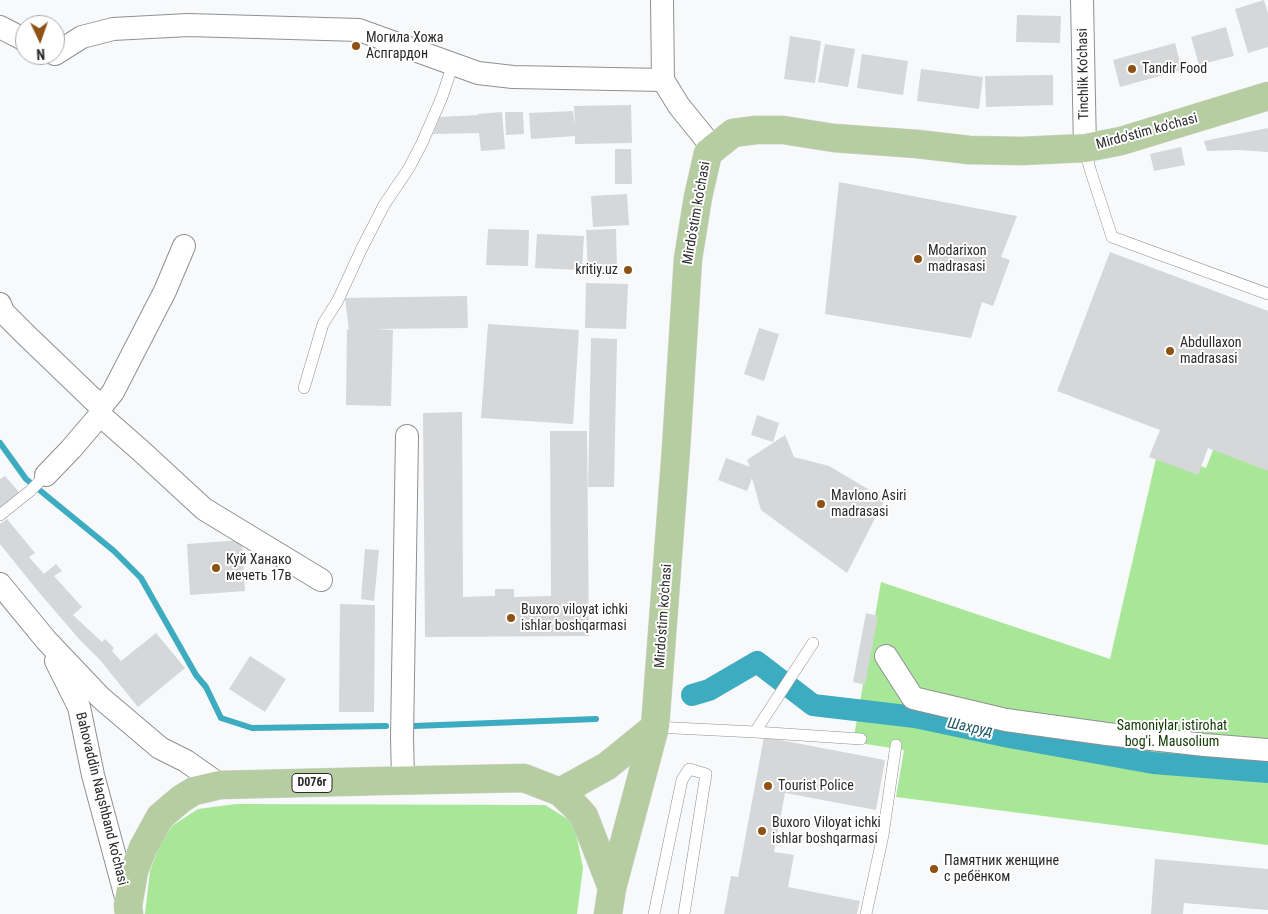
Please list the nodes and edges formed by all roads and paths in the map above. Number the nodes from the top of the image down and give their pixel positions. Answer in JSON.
{"nodes":[{"id":1,"x":662,"y":0,"type":"edge"},
{"id":2,"x":1082,"y":0,"type":"edge"},
{"id":3,"x":0,"y":27,"type":"edge"},
{"id":4,"x":15,"y":35,"type":"edge"},
{"id":5,"x":65,"y":48,"type":"edge"},
{"id":6,"x":453,"y":64,"type":"junction"},
{"id":7,"x":663,"y":80,"type":"junction"},
{"id":8,"x":1268,"y":96,"type":"edge"},
{"id":9,"x":1085,"y":148,"type":"junction"},
{"id":10,"x":708,"y":152,"type":"junction"},
{"id":11,"x":184,"y":246,"type":"dead end"},
{"id":12,"x":1268,"y":294,"type":"edge"},
{"id":13,"x":0,"y":304,"type":"edge"},
{"id":14,"x":304,"y":388,"type":"dead end"},
{"id":15,"x":100,"y":411,"type":"junction"},
{"id":16,"x":407,"y":436,"type":"dead end"},
{"id":17,"x":39,"y":482,"type":"joint"},
{"id":18,"x":0,"y":515,"type":"edge"},
{"id":19,"x":321,"y":580,"type":"dead end"},
{"id":20,"x":0,"y":584,"type":"edge"},
{"id":21,"x":46,"y":640,"type":"junction"},
{"id":22,"x":814,"y":643,"type":"dead end"},
{"id":23,"x":886,"y":656,"type":"dead end"},
{"id":24,"x":656,"y":727,"type":"junction"},
{"id":25,"x":755,"y":732,"type":"junction"},
{"id":26,"x":861,"y":740,"type":"dead end"},
{"id":27,"x":896,"y":745,"type":"dead end"},
{"id":28,"x":1268,"y":750,"type":"edge"},
{"id":29,"x":403,"y":780,"type":"junction"},
{"id":30,"x":220,"y":786,"type":"junction"},
{"id":31,"x":560,"y":792,"type":"junction"},
{"id":32,"x":610,"y":901,"type":"edge"},
{"id":33,"x":128,"y":910,"type":"edge"},
{"id":34,"x":654,"y":914,"type":"edge"},
{"id":35,"x":684,"y":914,"type":"edge"},
{"id":36,"x":866,"y":914,"type":"edge"}],
"edges":[{"from":1,"to":7,"type":"street"},
{"from":2,"to":9,"type":"street","name":"Tinchlik Ko'chasi"},
{"from":3,"to":4,"type":"street"},
{"from":5,"to":6,"type":"street"},
{"from":6,"to":7,"type":"street"},
{"from":6,"to":14,"type":"lane"},
{"from":7,"to":10,"type":"street"},
{"from":8,"to":9,"type":"main road","name":"Mirdo'stim ko'chasi"},
{"from":9,"to":10,"type":"main road","name":"Mirdo'stim ko'chasi"},
{"from":9,"to":12,"type":"lane"},
{"from":10,"to":24,"type":"main road","name":"Mirdo'stim ko'chasi"},
{"from":11,"to":15,"type":"street"},
{"from":13,"to":15,"type":"street"},
{"from":15,"to":17,"type":"street"},
{"from":15,"to":19,"type":"street"},
{"from":16,"to":29,"type":"street"},
{"from":17,"to":18,"type":"lane"},
{"from":20,"to":21,"type":"street","name":"Bahovaddin Naqshband ko'chasi"},
{"from":21,"to":30,"type":"street","name":"Bahovaddin Naqshband ko'chasi"},
{"from":21,"to":33,"type":"street","name":"Bahovaddin Naqshband ko'chasi"},
{"from":22,"to":25,"type":"lane"},
{"from":23,"to":28,"type":"street"},
{"from":24,"to":25,"type":"lane"},
{"from":24,"to":31,"type":"main road"},
{"from":24,"to":32,"type":"main road","name":"Mirdo'stim ko'chasi"},
{"from":25,"to":26,"type":"lane"},
{"from":27,"to":36,"type":"lane"},
{"from":29,"to":30,"type":"main road","number":"D076r"},
{"from":29,"to":31,"type":"main road","number":"D076r"},
{"from":30,"to":33,"type":"main road"},
{"from":31,"to":32,"type":"main road","number":"D076r"},
{"from":34,"to":35,"type":"lane"}]}
